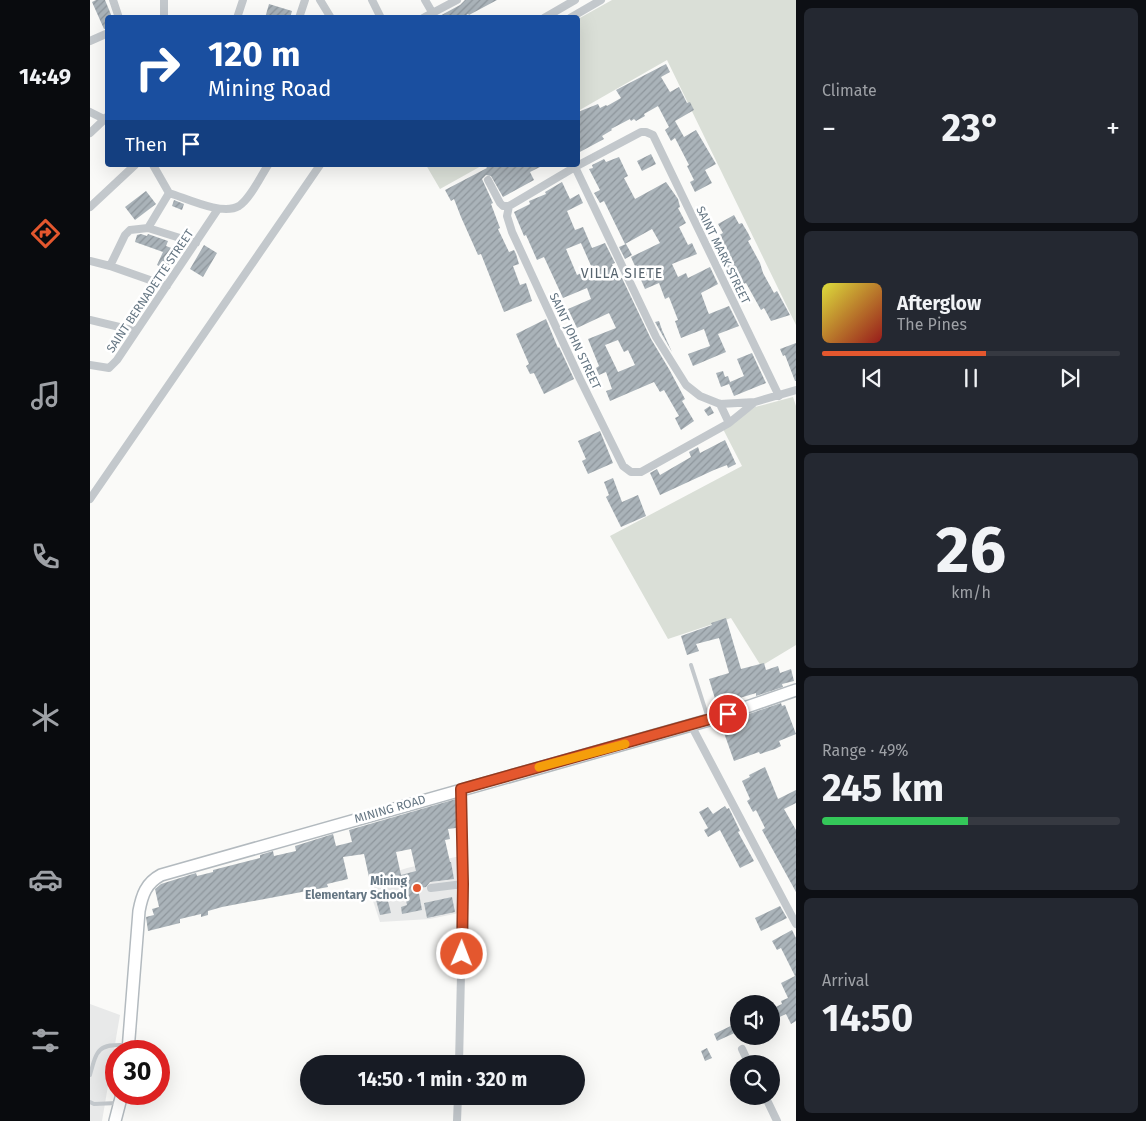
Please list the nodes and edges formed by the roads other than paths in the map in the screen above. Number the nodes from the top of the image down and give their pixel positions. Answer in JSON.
{"nodes":[{"id":1,"x":114,"y":0,"type":"edge"},
{"id":2,"x":164,"y":0,"type":"edge"},
{"id":3,"x":243,"y":0,"type":"edge"},
{"id":4,"x":305,"y":0,"type":"edge"},
{"id":5,"x":320,"y":0,"type":"edge"},
{"id":6,"x":372,"y":0,"type":"edge"},
{"id":7,"x":426,"y":0,"type":"edge"},
{"id":8,"x":458,"y":0,"type":"edge"},
{"id":9,"x":575,"y":0,"type":"edge"},
{"id":10,"x":602,"y":0,"type":"edge"},
{"id":11,"x":432,"y":12,"type":"junction"},
{"id":12,"x":118,"y":15,"type":"edge"},
{"id":13,"x":164,"y":15,"type":"edge"},
{"id":14,"x":238,"y":15,"type":"edge"},
{"id":15,"x":299,"y":15,"type":"edge"},
{"id":16,"x":329,"y":15,"type":"edge"},
{"id":17,"x":380,"y":15,"type":"edge"},
{"id":18,"x":428,"y":15,"type":"edge"},
{"id":19,"x":549,"y":15,"type":"edge"},
{"id":20,"x":575,"y":15,"type":"edge"},
{"id":21,"x":105,"y":34,"type":"edge"},
{"id":22,"x":90,"y":41,"type":"edge"},
{"id":23,"x":90,"y":112,"type":"edge"},
{"id":24,"x":105,"y":118,"type":"edge"},
{"id":25,"x":105,"y":119,"type":"edge"},
{"id":26,"x":90,"y":132,"type":"edge"},
{"id":27,"x":580,"y":164,"type":"edge"},
{"id":28,"x":132,"y":167,"type":"edge"},
{"id":29,"x":154,"y":167,"type":"edge"},
{"id":30,"x":267,"y":167,"type":"edge"},
{"id":31,"x":319,"y":167,"type":"edge"},
{"id":32,"x":575,"y":167,"type":"joint"},
{"id":33,"x":488,"y":180,"type":"dead end"},
{"id":34,"x":169,"y":193,"type":"junction"},
{"id":35,"x":509,"y":206,"type":"junction"},
{"id":36,"x":90,"y":207,"type":"edge"},
{"id":37,"x":218,"y":209,"type":"junction"},
{"id":38,"x":148,"y":228,"type":"junction"},
{"id":39,"x":196,"y":243,"type":"junction"},
{"id":40,"x":90,"y":261,"type":"edge"},
{"id":41,"x":110,"y":266,"type":"junction"},
{"id":42,"x":167,"y":286,"type":"junction"},
{"id":43,"x":90,"y":320,"type":"edge"},
{"id":44,"x":136,"y":331,"type":"junction"},
{"id":45,"x":90,"y":365,"type":"edge"},
{"id":46,"x":796,"y":390,"type":"edge"},
{"id":47,"x":779,"y":396,"type":"junction"},
{"id":48,"x":755,"y":402,"type":"junction"},
{"id":49,"x":720,"y":404,"type":"junction"},
{"id":50,"x":728,"y":423,"type":"junction"},
{"id":51,"x":90,"y":499,"type":"edge"},
{"id":52,"x":691,"y":665,"type":"dead end"},
{"id":53,"x":796,"y":690,"type":"edge"},
{"id":54,"x":709,"y":720,"type":"junction"},
{"id":55,"x":691,"y":725,"type":"junction"},
{"id":56,"x":461,"y":789,"type":"junction"},
{"id":57,"x":463,"y":884,"type":"junction"},
{"id":58,"x":431,"y":888,"type":"dead end"},
{"id":59,"x":796,"y":924,"type":"edge"},
{"id":60,"x":129,"y":1040,"type":"edge"},
{"id":61,"x":105,"y":1047,"type":"edge"},
{"id":62,"x":742,"y":1049,"type":"dead end"},
{"id":63,"x":459,"y":1055,"type":"edge"},
{"id":64,"x":745,"y":1055,"type":"edge"},
{"id":65,"x":90,"y":1074,"type":"edge"},
{"id":66,"x":90,"y":1102,"type":"edge"},
{"id":67,"x":105,"y":1102,"type":"edge"},
{"id":68,"x":119,"y":1105,"type":"edge"},
{"id":69,"x":458,"y":1105,"type":"edge"},
{"id":70,"x":769,"y":1105,"type":"edge"},
{"id":71,"x":115,"y":1121,"type":"edge"},
{"id":72,"x":457,"y":1121,"type":"edge"},
{"id":73,"x":777,"y":1121,"type":"edge"}],
"edges":[{"from":1,"to":12,"type":"street"},
{"from":2,"to":13,"type":"street"},
{"from":3,"to":14,"type":"street"},
{"from":4,"to":15,"type":"street"},
{"from":5,"to":16,"type":"street"},
{"from":6,"to":17,"type":"street"},
{"from":7,"to":11,"type":"street"},
{"from":8,"to":11,"type":"street"},
{"from":9,"to":19,"type":"street"},
{"from":10,"to":20,"type":"street"},
{"from":11,"to":18,"type":"street"},
{"from":21,"to":22,"type":"street"},
{"from":23,"to":24,"type":"street"},
{"from":25,"to":26,"type":"street"},
{"from":27,"to":47,"type":"street","name":"SAINT MARK STREET"},
{"from":28,"to":36,"type":"street"},
{"from":29,"to":34,"type":"street"},
{"from":30,"to":37,"type":"street"},
{"from":31,"to":51,"type":"street"},
{"from":32,"to":35,"type":"street"},
{"from":32,"to":49,"type":"street"},
{"from":33,"to":35,"type":"street"},
{"from":34,"to":37,"type":"street"},
{"from":34,"to":38,"type":"street"},
{"from":35,"to":50,"type":"street","name":"SAINT JOHN STREET"},
{"from":37,"to":39,"type":"street","name":"SAINT BERNADETTE STREET"},
{"from":38,"to":39,"type":"street"},
{"from":38,"to":41,"type":"street"},
{"from":39,"to":42,"type":"street","name":"SAINT BERNADETTE STREET"},
{"from":40,"to":41,"type":"street"},
{"from":41,"to":42,"type":"street"},
{"from":42,"to":44,"type":"street","name":"SAINT BERNADETTE STREET"},
{"from":43,"to":44,"type":"street"},
{"from":44,"to":45,"type":"street","name":"SAINT BERNADETTE STREET"},
{"from":46,"to":47,"type":"street"},
{"from":47,"to":48,"type":"street"},
{"from":48,"to":49,"type":"street"},
{"from":48,"to":50,"type":"street"},
{"from":49,"to":50,"type":"street"},
{"from":52,"to":54,"type":"lane"},
{"from":53,"to":54,"type":"street","name":"MINING ROAD"},
{"from":54,"to":55,"type":"street","name":"MINING ROAD"},
{"from":55,"to":56,"type":"street","name":"MINING ROAD"},
{"from":55,"to":59,"type":"street"},
{"from":56,"to":57,"type":"street"},
{"from":56,"to":60,"type":"street","name":"MINING ROAD"},
{"from":57,"to":58,"type":"street"},
{"from":57,"to":63,"type":"street"},
{"from":61,"to":65,"type":"lane"},
{"from":62,"to":64,"type":"street"},
{"from":66,"to":67,"type":"lane"},
{"from":68,"to":71,"type":"street"},
{"from":69,"to":72,"type":"street"},
{"from":70,"to":73,"type":"street"}]}
